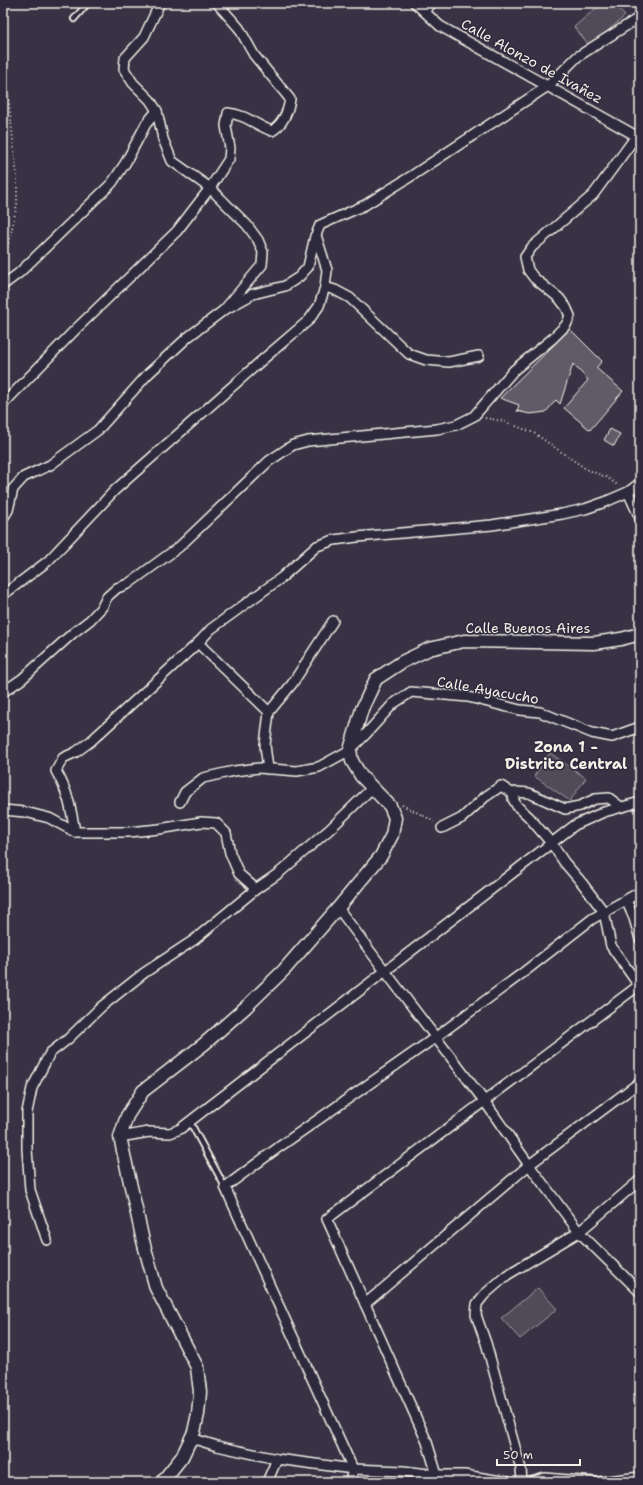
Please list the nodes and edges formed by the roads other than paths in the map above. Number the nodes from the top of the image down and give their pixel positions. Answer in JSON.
{"nodes":[{"id":1,"x":88,"y":3,"type":"edge"},
{"id":2,"x":160,"y":3,"type":"edge"},
{"id":3,"x":217,"y":3,"type":"edge"},
{"id":4,"x":415,"y":3,"type":"edge"},
{"id":5,"x":432,"y":3,"type":"edge"},
{"id":6,"x":424,"y":11,"type":"junction"},
{"id":7,"x":640,"y":17,"type":"edge"},
{"id":8,"x":74,"y":19,"type":"dead end"},
{"id":9,"x":548,"y":86,"type":"junction"},
{"id":10,"x":157,"y":111,"type":"junction"},
{"id":11,"x":639,"y":136,"type":"edge"},
{"id":12,"x":210,"y":188,"type":"junction"},
{"id":13,"x":316,"y":235,"type":"junction"},
{"id":14,"x":3,"y":285,"type":"edge"},
{"id":15,"x":325,"y":287,"type":"junction"},
{"id":16,"x":224,"y":310,"type":"junction"},
{"id":17,"x":479,"y":356,"type":"dead end"},
{"id":18,"x":3,"y":404,"type":"edge"},
{"id":19,"x":640,"y":483,"type":"edge"},
{"id":20,"x":628,"y":492,"type":"junction"},
{"id":21,"x":3,"y":518,"type":"edge"},
{"id":22,"x":640,"y":518,"type":"edge"},
{"id":23,"x":3,"y":595,"type":"edge"},
{"id":24,"x":333,"y":621,"type":"dead end"},
{"id":25,"x":640,"y":634,"type":"edge"},
{"id":26,"x":198,"y":643,"type":"junction"},
{"id":27,"x":3,"y":692,"type":"edge"},
{"id":28,"x":269,"y":712,"type":"junction"},
{"id":29,"x":640,"y":727,"type":"edge"},
{"id":30,"x":350,"y":750,"type":"junction"},
{"id":31,"x":268,"y":769,"type":"junction"},
{"id":32,"x":372,"y":788,"type":"junction"},
{"id":33,"x":514,"y":795,"type":"junction"},
{"id":34,"x":180,"y":802,"type":"dead end"},
{"id":35,"x":640,"y":802,"type":"edge"},
{"id":36,"x":621,"y":808,"type":"junction"},
{"id":37,"x":3,"y":810,"type":"edge"},
{"id":38,"x":442,"y":828,"type":"road end"},
{"id":39,"x":75,"y":832,"type":"junction"},
{"id":40,"x":552,"y":844,"type":"junction"},
{"id":41,"x":256,"y":889,"type":"junction"},
{"id":42,"x":640,"y":892,"type":"edge"},
{"id":43,"x":626,"y":900,"type":"junction"},
{"id":44,"x":338,"y":908,"type":"junction"},
{"id":45,"x":604,"y":912,"type":"junction"},
{"id":46,"x":640,"y":939,"type":"edge"},
{"id":47,"x":385,"y":971,"type":"junction"},
{"id":48,"x":639,"y":987,"type":"edge"},
{"id":49,"x":436,"y":1037,"type":"junction"},
{"id":50,"x":640,"y":1082,"type":"edge"},
{"id":51,"x":485,"y":1102,"type":"junction"},
{"id":52,"x":190,"y":1122,"type":"junction"},
{"id":53,"x":120,"y":1138,"type":"junction"},
{"id":54,"x":529,"y":1165,"type":"junction"},
{"id":55,"x":640,"y":1180,"type":"edge"},
{"id":56,"x":225,"y":1187,"type":"junction"},
{"id":57,"x":579,"y":1232,"type":"junction"},
{"id":58,"x":47,"y":1240,"type":"dead end"},
{"id":59,"x":640,"y":1292,"type":"edge"},
{"id":60,"x":365,"y":1304,"type":"junction"},
{"id":61,"x":640,"y":1398,"type":"edge"},
{"id":62,"x":640,"y":1402,"type":"edge"},
{"id":63,"x":191,"y":1438,"type":"junction"},
{"id":64,"x":277,"y":1459,"type":"junction"},
{"id":65,"x":353,"y":1469,"type":"junction"},
{"id":66,"x":640,"y":1477,"type":"edge"},
{"id":67,"x":436,"y":1478,"type":"edge"},
{"id":68,"x":162,"y":1482,"type":"edge"},
{"id":69,"x":267,"y":1482,"type":"edge"},
{"id":70,"x":350,"y":1482,"type":"edge"},
{"id":71,"x":508,"y":1482,"type":"edge"},
{"id":72,"x":522,"y":1482,"type":"edge"},
{"id":73,"x":531,"y":1482,"type":"edge"},
{"id":74,"x":594,"y":1482,"type":"edge"},
{"id":75,"x":599,"y":1482,"type":"edge"}],
"edges":[{"from":1,"to":8,"type":"lane"},
{"from":2,"to":10,"type":"street"},
{"from":3,"to":12,"type":"street"},
{"from":4,"to":6,"type":"street","name":"Calle Alonzo de Ivañez"},
{"from":5,"to":6,"type":"street"},
{"from":6,"to":9,"type":"street","name":"Calle Alonzo de Ivañez"},
{"from":7,"to":9,"type":"street"},
{"from":9,"to":11,"type":"street","name":"Calle Alonzo de Ivañez"},
{"from":9,"to":13,"type":"street"},
{"from":10,"to":12,"type":"street"},
{"from":10,"to":14,"type":"street"},
{"from":11,"to":27,"type":"street"},
{"from":12,"to":16,"type":"street"},
{"from":12,"to":18,"type":"street"},
{"from":13,"to":15,"type":"street"},
{"from":13,"to":16,"type":"street"},
{"from":15,"to":17,"type":"street"},
{"from":15,"to":23,"type":"street"},
{"from":16,"to":21,"type":"street"},
{"from":19,"to":20,"type":"street"},
{"from":20,"to":22,"type":"street"},
{"from":20,"to":26,"type":"street"},
{"from":24,"to":28,"type":"street"},
{"from":25,"to":30,"type":"street","name":"Calle Buenos Aires"},
{"from":26,"to":28,"type":"street"},
{"from":26,"to":39,"type":"street"},
{"from":28,"to":31,"type":"street"},
{"from":29,"to":30,"type":"street","name":"Calle Ayacucho"},
{"from":30,"to":31,"type":"street","name":"Calle Ayacucho"},
{"from":30,"to":32,"type":"street"},
{"from":31,"to":34,"type":"street","name":"Calle Ayacucho"},
{"from":32,"to":41,"type":"street"},
{"from":32,"to":44,"type":"street"},
{"from":33,"to":36,"type":"street"},
{"from":33,"to":38,"type":"street"},
{"from":33,"to":40,"type":"street"},
{"from":35,"to":36,"type":"street"},
{"from":36,"to":40,"type":"street"},
{"from":37,"to":39,"type":"street"},
{"from":39,"to":41,"type":"street"},
{"from":40,"to":45,"type":"street"},
{"from":40,"to":47,"type":"street"},
{"from":41,"to":58,"type":"street"},
{"from":42,"to":43,"type":"street"},
{"from":43,"to":45,"type":"street"},
{"from":43,"to":46,"type":"street"},
{"from":44,"to":47,"type":"street"},
{"from":44,"to":53,"type":"street"},
{"from":45,"to":48,"type":"street"},
{"from":45,"to":49,"type":"street"},
{"from":47,"to":49,"type":"street"},
{"from":47,"to":52,"type":"street"},
{"from":48,"to":51,"type":"street"},
{"from":49,"to":51,"type":"street"},
{"from":49,"to":56,"type":"street"},
{"from":50,"to":54,"type":"street"},
{"from":51,"to":54,"type":"street"},
{"from":51,"to":60,"type":"street"},
{"from":52,"to":53,"type":"street"},
{"from":52,"to":56,"type":"lane"},
{"from":53,"to":63,"type":"street"},
{"from":54,"to":57,"type":"street"},
{"from":54,"to":60,"type":"street"},
{"from":55,"to":57,"type":"street"},
{"from":56,"to":65,"type":"street"},
{"from":57,"to":59,"type":"street"},
{"from":57,"to":72,"type":"street"},
{"from":60,"to":67,"type":"street"},
{"from":61,"to":62,"type":"street"},
{"from":63,"to":64,"type":"street"},
{"from":63,"to":68,"type":"street"},
{"from":64,"to":65,"type":"street"},
{"from":64,"to":69,"type":"street"},
{"from":65,"to":67,"type":"street"},
{"from":65,"to":70,"type":"street"},
{"from":66,"to":75,"type":"street"},
{"from":67,"to":71,"type":"street"},
{"from":73,"to":74,"type":"street"}]}
